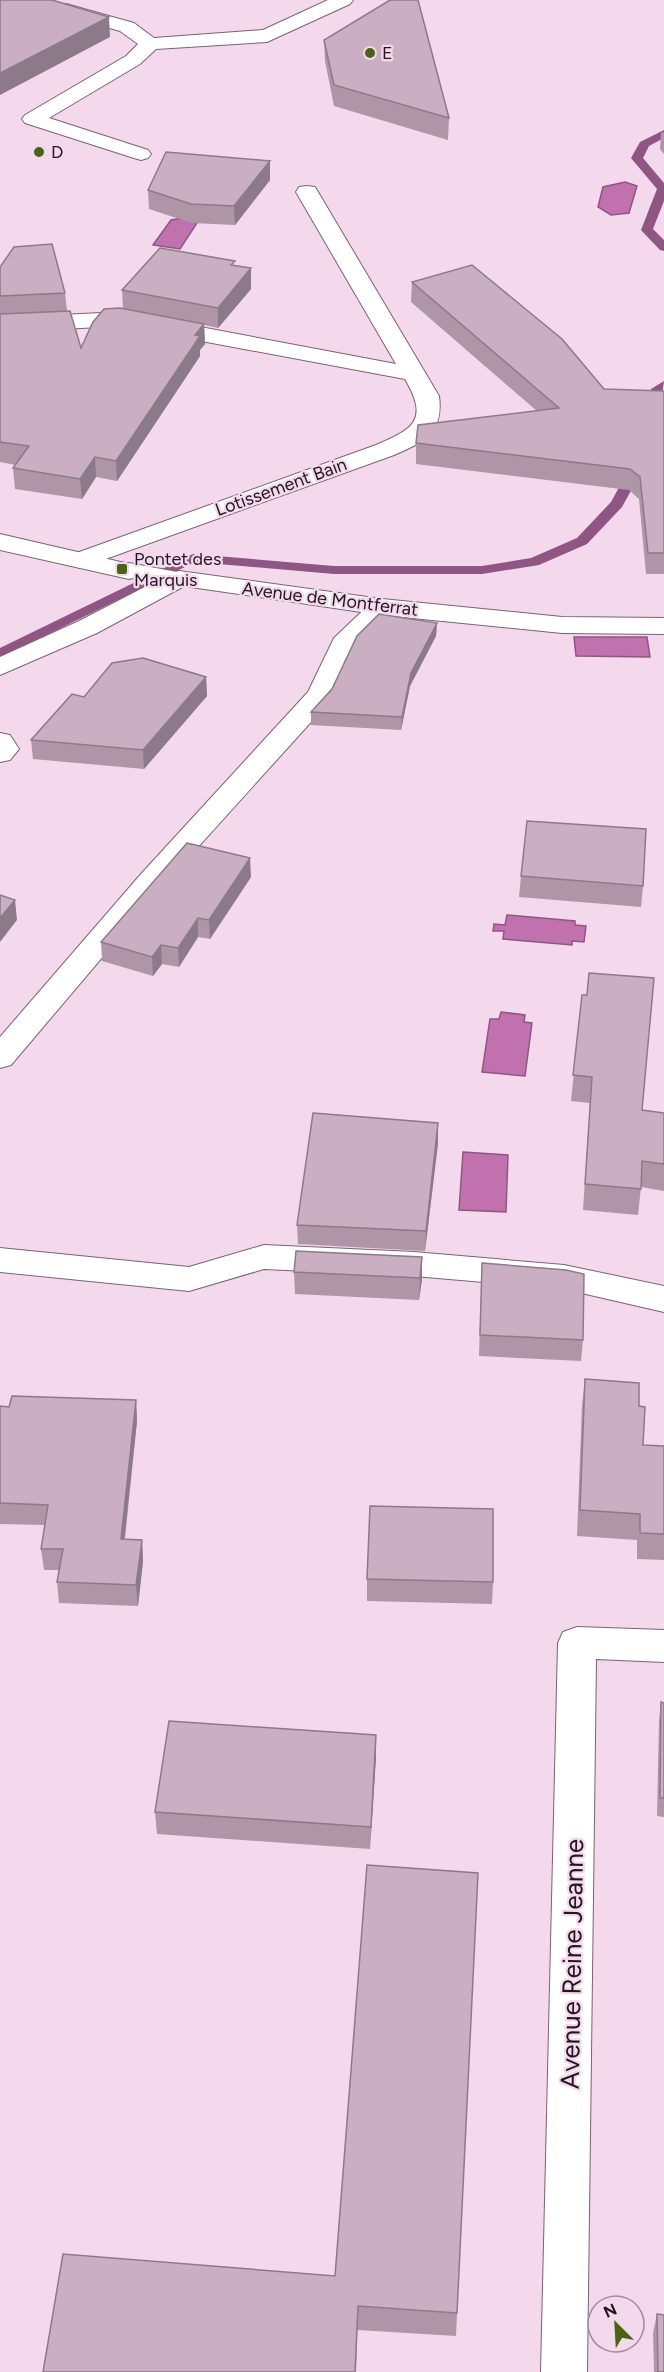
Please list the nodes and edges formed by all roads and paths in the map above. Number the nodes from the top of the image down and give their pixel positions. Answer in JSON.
{"nodes":[{"id":1,"x":343,"y":0,"type":"edge"},
{"id":2,"x":49,"y":6,"type":"edge"},
{"id":3,"x":150,"y":44,"type":"junction"},
{"id":4,"x":141,"y":154,"type":"dead end"},
{"id":5,"x":308,"y":192,"type":"dead end"},
{"id":6,"x":0,"y":325,"type":"edge"},
{"id":7,"x":414,"y":374,"type":"junction"},
{"id":8,"x":0,"y":542,"type":"edge"},
{"id":9,"x":80,"y":560,"type":"junction"},
{"id":10,"x":177,"y":579,"type":"junction"},
{"id":11,"x":382,"y":607,"type":"junction"},
{"id":12,"x":664,"y":626,"type":"edge"},
{"id":13,"x":0,"y":667,"type":"edge"},
{"id":14,"x":0,"y":741,"type":"edge"},
{"id":15,"x":0,"y":754,"type":"edge"},
{"id":16,"x":0,"y":1058,"type":"edge"},
{"id":17,"x":0,"y":1260,"type":"edge"},
{"id":18,"x":664,"y":1299,"type":"edge"},
{"id":19,"x":664,"y":1646,"type":"edge"},
{"id":20,"x":564,"y":2372,"type":"edge"}],
"edges":[{"from":1,"to":3,"type":"street"},
{"from":2,"to":3,"type":"street"},
{"from":3,"to":4,"type":"street"},
{"from":5,"to":7,"type":"street","name":"Lotissement Bain"},
{"from":6,"to":7,"type":"street"},
{"from":7,"to":9,"type":"street","name":"Lotissement Bain"},
{"from":8,"to":9,"type":"street","name":"Avenue de Montferrat"},
{"from":9,"to":10,"type":"street","name":"Avenue de Montferrat"},
{"from":10,"to":11,"type":"street","name":"Avenue de Montferrat"},
{"from":10,"to":13,"type":"street"},
{"from":11,"to":12,"type":"street","name":"Avenue de Montferrat"},
{"from":11,"to":16,"type":"street"},
{"from":14,"to":15,"type":"street"},
{"from":17,"to":18,"type":"street"},
{"from":19,"to":20,"type":"street","name":"Avenue Reine Jeanne"}]}
